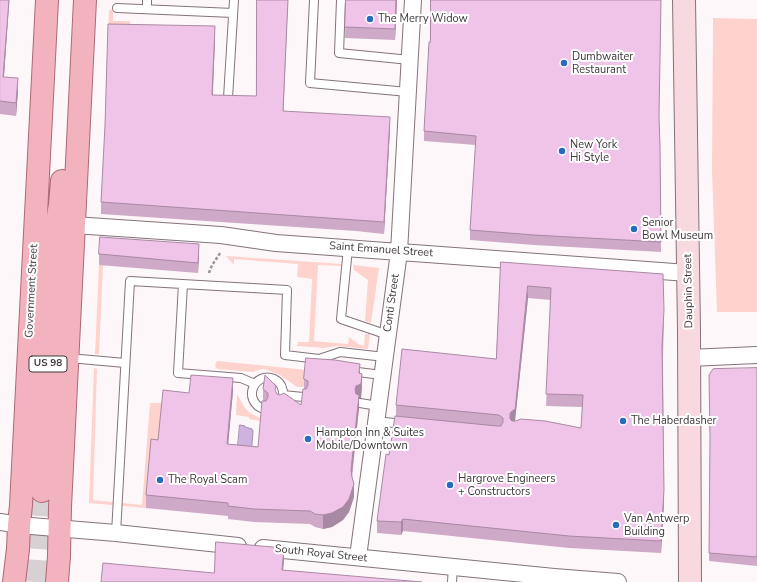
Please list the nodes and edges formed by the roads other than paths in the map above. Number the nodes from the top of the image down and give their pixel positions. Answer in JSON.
{"nodes":[{"id":1,"x":48,"y":0,"type":"edge"},
{"id":2,"x":58,"y":0,"type":"edge"},
{"id":3,"x":75,"y":0,"type":"edge"},
{"id":4,"x":85,"y":0,"type":"edge"},
{"id":5,"x":147,"y":0,"type":"edge"},
{"id":6,"x":234,"y":0,"type":"edge"},
{"id":7,"x":314,"y":0,"type":"edge"},
{"id":8,"x":341,"y":0,"type":"edge"},
{"id":9,"x":413,"y":0,"type":"edge"},
{"id":10,"x":684,"y":0,"type":"edge"},
{"id":11,"x":117,"y":8,"type":"dead end"},
{"id":12,"x":147,"y":9,"type":"junction"},
{"id":13,"x":233,"y":13,"type":"junction"},
{"id":14,"x":410,"y":60,"type":"junction"},
{"id":15,"x":408,"y":92,"type":"junction"},
{"id":16,"x":228,"y":98,"type":"edge"},
{"id":17,"x":74,"y":225,"type":"junction"},
{"id":18,"x":54,"y":238,"type":"junction"},
{"id":19,"x":348,"y":248,"type":"junction"},
{"id":20,"x":399,"y":252,"type":"junction"},
{"id":21,"x":688,"y":273,"type":"junction"},
{"id":22,"x":183,"y":284,"type":"junction"},
{"id":23,"x":388,"y":335,"type":"junction"},
{"id":24,"x":757,"y":355,"type":"edge"},
{"id":25,"x":385,"y":357,"type":"junction"},
{"id":26,"x":68,"y":358,"type":"junction"},
{"id":27,"x":690,"y":358,"type":"junction"},
{"id":28,"x":319,"y":359,"type":"junction"},
{"id":29,"x":125,"y":363,"type":"junction"},
{"id":30,"x":331,"y":366,"type":"edge"},
{"id":31,"x":345,"y":370,"type":"edge"},
{"id":32,"x":382,"y":375,"type":"junction"},
{"id":33,"x":255,"y":384,"type":"junction"},
{"id":34,"x":283,"y":395,"type":"junction"},
{"id":35,"x":303,"y":397,"type":"edge"},
{"id":36,"x":280,"y":403,"type":"edge"},
{"id":37,"x":360,"y":403,"type":"edge"},
{"id":38,"x":262,"y":409,"type":"edge"},
{"id":39,"x":377,"y":413,"type":"junction"},
{"id":40,"x":414,"y":425,"type":"edge"},
{"id":41,"x":42,"y":491,"type":"tunnel mouth"},
{"id":42,"x":9,"y":524,"type":"edge"},
{"id":43,"x":60,"y":529,"type":"junction"},
{"id":44,"x":116,"y":534,"type":"junction"},
{"id":45,"x":358,"y":557,"type":"junction"},
{"id":46,"x":452,"y":574,"type":"edge"},
{"id":47,"x":554,"y":579,"type":"edge"},
{"id":48,"x":14,"y":582,"type":"edge"},
{"id":49,"x":57,"y":582,"type":"edge"},
{"id":50,"x":618,"y":582,"type":"edge"},
{"id":51,"x":690,"y":582,"type":"edge"}],
"edges":[{"from":1,"to":42,"type":"main road","name":"Government Street"},
{"from":2,"to":18,"type":"main road","name":"Government Street","number":"US 98"},
{"from":3,"to":18,"type":"main road","name":"Government Street","number":"US 98"},
{"from":4,"to":17,"type":"main road"},
{"from":5,"to":12,"type":"lane"},
{"from":6,"to":13,"type":"lane"},
{"from":7,"to":15,"type":"lane"},
{"from":8,"to":14,"type":"lane"},
{"from":9,"to":14,"type":"street","name":"Conti Street"},
{"from":10,"to":21,"type":"street","name":"Dauphin Street"},
{"from":11,"to":12,"type":"lane"},
{"from":12,"to":13,"type":"lane"},
{"from":13,"to":16,"type":"lane"},
{"from":14,"to":15,"type":"street","name":"Conti Street"},
{"from":15,"to":20,"type":"street","name":"Conti Street"},
{"from":17,"to":19,"type":"street","name":"Saint Emanuel Street"},
{"from":17,"to":26,"type":"main road"},
{"from":18,"to":41,"type":"main road","name":"Government Street","number":"US 98"},
{"from":19,"to":20,"type":"street","name":"Saint Emanuel Street"},
{"from":19,"to":23,"type":"lane"},
{"from":20,"to":21,"type":"street","name":"Saint Emanuel Street"},
{"from":20,"to":23,"type":"street","name":"Conti Street"},
{"from":21,"to":27,"type":"street","name":"Dauphin Street"},
{"from":22,"to":28,"type":"lane"},
{"from":22,"to":29,"type":"lane"},
{"from":22,"to":33,"type":"lane"},
{"from":23,"to":25,"type":"street","name":"Conti Street"},
{"from":24,"to":27,"type":"street"},
{"from":25,"to":28,"type":"lane"},
{"from":25,"to":32,"type":"street","name":"Conti Street"},
{"from":26,"to":29,"type":"lane"},
{"from":26,"to":43,"type":"main road"},
{"from":27,"to":51,"type":"street","name":"Dauphin Street"},
{"from":28,"to":30,"type":"lane"},
{"from":29,"to":44,"type":"lane"},
{"from":31,"to":32,"type":"lane"},
{"from":32,"to":39,"type":"street","name":"Conti Street"},
{"from":33,"to":34,"type":"lane"},
{"from":33,"to":38,"type":"lane"},
{"from":34,"to":35,"type":"lane"},
{"from":34,"to":36,"type":"lane"},
{"from":37,"to":39,"type":"lane"},
{"from":39,"to":40,"type":"lane"},
{"from":39,"to":45,"type":"street","name":"Conti Street"},
{"from":42,"to":43,"type":"street","name":"South Royal Street"},
{"from":42,"to":48,"type":"main road","name":"Government Street"},
{"from":43,"to":44,"type":"street","name":"South Royal Street"},
{"from":43,"to":49,"type":"main road"},
{"from":44,"to":45,"type":"street","name":"South Royal Street"},
{"from":45,"to":46,"type":"street","name":"South Royal Street"},
{"from":46,"to":47,"type":"street","name":"South Royal Street"},
{"from":47,"to":50,"type":"street","name":"South Royal Street"}]}
